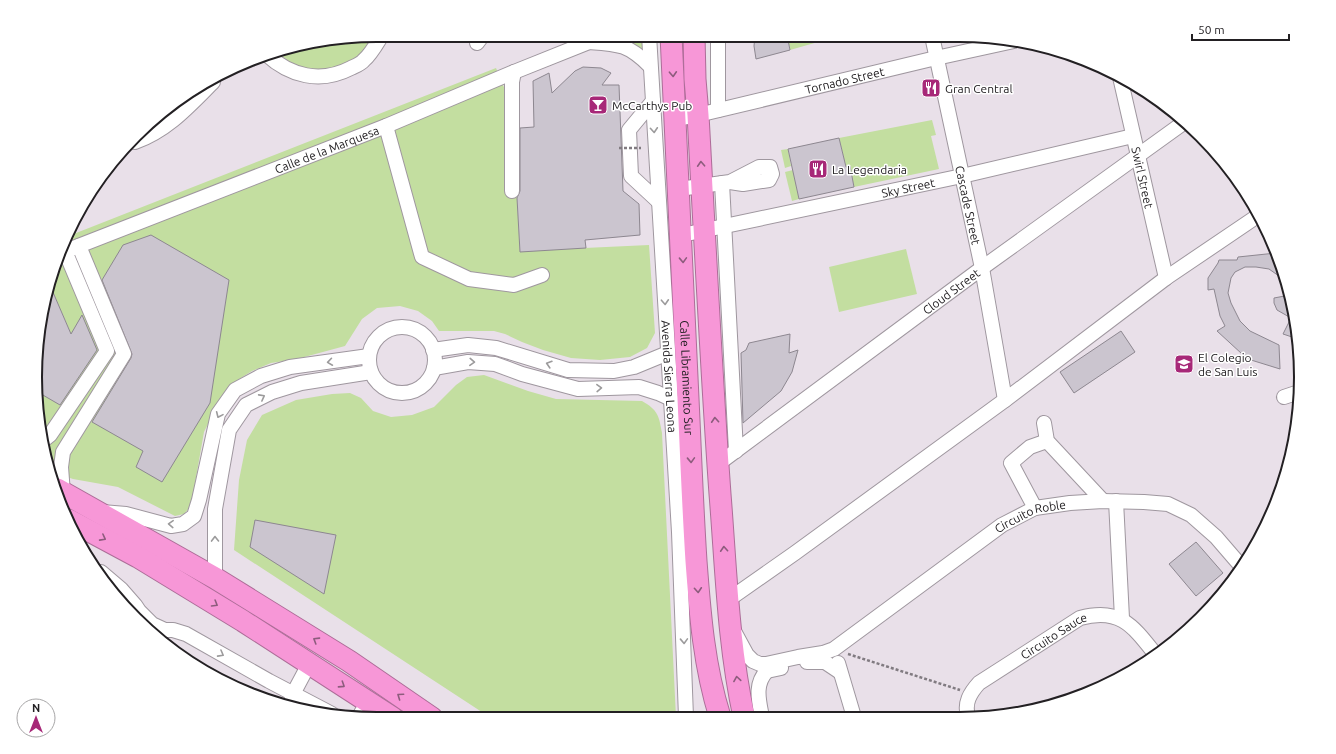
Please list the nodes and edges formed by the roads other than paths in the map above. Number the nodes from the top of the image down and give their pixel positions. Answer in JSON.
{"nodes":[{"id":1,"x":377,"y":42,"type":"edge"},
{"id":2,"x":588,"y":42,"type":"edge"},
{"id":3,"x":606,"y":42,"type":"edge"},
{"id":4,"x":649,"y":42,"type":"edge"},
{"id":5,"x":671,"y":42,"type":"edge"},
{"id":6,"x":694,"y":42,"type":"edge"},
{"id":7,"x":717,"y":42,"type":"edge"},
{"id":8,"x":933,"y":42,"type":"edge"},
{"id":9,"x":998,"y":45,"type":"edge"},
{"id":10,"x":936,"y":58,"type":"junction"},
{"id":11,"x":272,"y":59,"type":"edge"},
{"id":12,"x":650,"y":66,"type":"junction"},
{"id":13,"x":514,"y":72,"type":"junction"},
{"id":14,"x":1122,"y":85,"type":"edge"},
{"id":15,"x":207,"y":88,"type":"edge"},
{"id":16,"x":653,"y":101,"type":"junction"},
{"id":17,"x":708,"y":113,"type":"junction"},
{"id":18,"x":676,"y":119,"type":"junction"},
{"id":19,"x":1180,"y":125,"type":"edge"},
{"id":20,"x":386,"y":126,"type":"junction"},
{"id":21,"x":1133,"y":136,"type":"junction"},
{"id":22,"x":140,"y":140,"type":"edge"},
{"id":23,"x":1137,"y":156,"type":"junction"},
{"id":24,"x":962,"y":176,"type":"junction"},
{"id":25,"x":718,"y":184,"type":"junction"},
{"id":26,"x":679,"y":189,"type":"junction"},
{"id":27,"x":512,"y":191,"type":"dead end"},
{"id":28,"x":659,"y":202,"type":"junction"},
{"id":29,"x":1254,"y":219,"type":"edge"},
{"id":30,"x":725,"y":226,"type":"junction"},
{"id":31,"x":704,"y":231,"type":"junction"},
{"id":32,"x":682,"y":235,"type":"junction"},
{"id":33,"x":79,"y":246,"type":"junction"},
{"id":34,"x":67,"y":251,"type":"edge"},
{"id":35,"x":65,"y":255,"type":"edge"},
{"id":36,"x":982,"y":268,"type":"junction"},
{"id":37,"x":542,"y":276,"type":"dead end"},
{"id":38,"x":1166,"y":278,"type":"junction"},
{"id":39,"x":720,"y":339,"type":"junction"},
{"id":40,"x":433,"y":350,"type":"junction"},
{"id":41,"x":668,"y":353,"type":"junction"},
{"id":42,"x":369,"y":356,"type":"junction"},
{"id":43,"x":434,"y":368,"type":"junction"},
{"id":44,"x":371,"y":372,"type":"junction"},
{"id":45,"x":1293,"y":394,"type":"edge"},
{"id":46,"x":1284,"y":397,"type":"dead end"},
{"id":47,"x":671,"y":399,"type":"junction"},
{"id":48,"x":1006,"y":400,"type":"junction"},
{"id":49,"x":1044,"y":423,"type":"dead end"},
{"id":50,"x":47,"y":437,"type":"edge"},
{"id":51,"x":1047,"y":440,"type":"junction"},
{"id":52,"x":736,"y":451,"type":"junction"},
{"id":53,"x":718,"y":464,"type":"junction"},
{"id":54,"x":60,"y":486,"type":"edge"},
{"id":55,"x":63,"y":493,"type":"edge"},
{"id":56,"x":1110,"y":501,"type":"junction"},
{"id":57,"x":692,"y":503,"type":"junction"},
{"id":58,"x":1035,"y":508,"type":"junction"},
{"id":59,"x":98,"y":511,"type":"junction"},
{"id":60,"x":77,"y":524,"type":"edge"},
{"id":61,"x":680,"y":532,"type":"junction"},
{"id":62,"x":1238,"y":563,"type":"edge"},
{"id":63,"x":215,"y":578,"type":"junction"},
{"id":64,"x":110,"y":580,"type":"edge"},
{"id":65,"x":728,"y":600,"type":"junction"},
{"id":66,"x":138,"y":612,"type":"edge"},
{"id":67,"x":1122,"y":618,"type":"junction"},
{"id":68,"x":147,"y":620,"type":"edge"},
{"id":69,"x":731,"y":625,"type":"junction"},
{"id":70,"x":162,"y":632,"type":"edge"},
{"id":71,"x":834,"y":649,"type":"junction"},
{"id":72,"x":1153,"y":651,"type":"edge"},
{"id":73,"x":309,"y":664,"type":"junction"},
{"id":74,"x":767,"y":667,"type":"junction"},
{"id":75,"x":840,"y":672,"type":"junction"},
{"id":76,"x":292,"y":699,"type":"edge"},
{"id":77,"x":309,"y":705,"type":"edge"},
{"id":78,"x":363,"y":710,"type":"edge"},
{"id":79,"x":423,"y":712,"type":"edge"},
{"id":80,"x":686,"y":712,"type":"edge"},
{"id":81,"x":718,"y":712,"type":"edge"},
{"id":82,"x":743,"y":712,"type":"edge"},
{"id":83,"x":761,"y":712,"type":"edge"},
{"id":84,"x":852,"y":712,"type":"edge"},
{"id":85,"x":967,"y":712,"type":"edge"}],
"edges":[{"from":1,"to":11,"type":"street"},
{"from":2,"to":13,"type":"street","name":"Calle de la Marquesa"},
{"from":3,"to":12,"type":"street","name":"Calle de la Marquesa"},
{"from":4,"to":12,"type":"street","name":"Avenida Sierra Leona"},
{"from":5,"to":18,"type":"highway","name":"Calle Libramiento Sur","one_way":true},
{"from":6,"to":17,"type":"highway","name":"Calle Libramiento Sur"},
{"from":7,"to":17,"type":"street"},
{"from":8,"to":10,"type":"street","name":"Cascade Street"},
{"from":9,"to":10,"type":"street","name":"Tornado Street"},
{"from":10,"to":17,"type":"street","name":"Tornado Street"},
{"from":10,"to":24,"type":"street","name":"Cascade Street"},
{"from":12,"to":16,"type":"street","name":"Avenida Sierra Leona"},
{"from":13,"to":20,"type":"street","name":"Calle de la Marquesa"},
{"from":13,"to":27,"type":"street"},
{"from":14,"to":21,"type":"street","name":"Swirl Street"},
{"from":15,"to":22,"type":"street"},
{"from":16,"to":28,"type":"street","name":"Avenida Sierra Leona","one_way":true},
{"from":16,"to":28,"type":"street"},
{"from":17,"to":18,"type":"street","name":"Tornado Street"},
{"from":25,"to":17,"type":"highway","name":"Calle Libramiento Sur","one_way":true},
{"from":18,"to":26,"type":"highway","name":"Calle Libramiento Sur"},
{"from":19,"to":23,"type":"street","name":"Cloud Street"},
{"from":20,"to":33,"type":"street","name":"Calle de la Marquesa"},
{"from":20,"to":37,"type":"street"},
{"from":21,"to":23,"type":"street","name":"Swirl Street"},
{"from":21,"to":24,"type":"street","name":"Sky Street"},
{"from":23,"to":36,"type":"street","name":"Cloud Street"},
{"from":23,"to":38,"type":"street","name":"Swirl Street"},
{"from":24,"to":30,"type":"street","name":"Sky Street"},
{"from":24,"to":36,"type":"street","name":"Cascade Street"},
{"from":25,"to":26,"type":"street"},
{"from":25,"to":30,"type":"street"},
{"from":25,"to":31,"type":"highway","name":"Calle Libramiento Sur"},
{"from":26,"to":32,"type":"highway","name":"Calle Libramiento Sur"},
{"from":28,"to":41,"type":"street","name":"Avenida Sierra Leona","one_way":true},
{"from":29,"to":38,"type":"street"},
{"from":30,"to":31,"type":"street","name":"Sky Street"},
{"from":30,"to":39,"type":"street"},
{"from":31,"to":32,"type":"street","name":"Sky Street"},
{"from":31,"to":39,"type":"highway","name":"Calle Libramiento Sur"},
{"from":32,"to":57,"type":"highway","name":"Calle Libramiento Sur","one_way":true},
{"from":33,"to":34,"type":"street","name":"Calle de la Marquesa"},
{"from":33,"to":54,"type":"street"},
{"from":35,"to":50,"type":"street"},
{"from":36,"to":48,"type":"street","name":"Cascade Street"},
{"from":36,"to":52,"type":"street","name":"Cloud Street"},
{"from":38,"to":48,"type":"street"},
{"from":39,"to":52,"type":"street"},
{"from":53,"to":39,"type":"highway","name":"Calle Libramiento Sur","one_way":true},
{"from":41,"to":40,"type":"street","one_way":true},
{"from":40,"to":42,"type":"street"},
{"from":40,"to":43,"type":"street"},
{"from":41,"to":47,"type":"street","name":"Avenida Sierra Leona"},
{"from":42,"to":44,"type":"street"},
{"from":42,"to":59,"type":"street","one_way":true},
{"from":43,"to":44,"type":"street"},
{"from":43,"to":47,"type":"street","one_way":true},
{"from":63,"to":44,"type":"street","one_way":true},
{"from":45,"to":46,"type":"street"},
{"from":47,"to":61,"type":"street","name":"Avenida Sierra Leona"},
{"from":48,"to":65,"type":"street"},
{"from":49,"to":51,"type":"street"},
{"from":51,"to":56,"type":"street"},
{"from":51,"to":58,"type":"street"},
{"from":52,"to":53,"type":"street","name":"Cloud Street"},
{"from":65,"to":53,"type":"highway","name":"Calle Libramiento Sur","one_way":true},
{"from":55,"to":59,"type":"highway"},
{"from":56,"to":58,"type":"street","name":"Circuito Roble"},
{"from":56,"to":62,"type":"street","name":"Circuito Roble"},
{"from":56,"to":67,"type":"street"},
{"from":57,"to":61,"type":"highway"},
{"from":57,"to":81,"type":"highway","name":"Calle Libramiento Sur","one_way":true},
{"from":58,"to":71,"type":"street","name":"Circuito Roble"},
{"from":59,"to":63,"type":"highway"},
{"from":60,"to":73,"type":"highway","one_way":true},
{"from":61,"to":80,"type":"street","name":"Avenida Sierra Leona","one_way":true},
{"from":79,"to":63,"type":"highway","one_way":true},
{"from":64,"to":66,"type":"street"},
{"from":65,"to":69,"type":"highway","name":"Calle Libramiento Sur"},
{"from":67,"to":72,"type":"street"},
{"from":67,"to":85,"type":"street","name":"Circuito Sauce"},
{"from":68,"to":70,"type":"street"},
{"from":69,"to":74,"type":"street"},
{"from":82,"to":69,"type":"highway","name":"Calle Libramiento Sur","one_way":true},
{"from":70,"to":76,"type":"street","one_way":true},
{"from":71,"to":74,"type":"street","name":"Circuito Roble"},
{"from":71,"to":75,"type":"street"},
{"from":73,"to":76,"type":"street"},
{"from":73,"to":78,"type":"highway","one_way":true},
{"from":74,"to":75,"type":"street"},
{"from":74,"to":83,"type":"street"},
{"from":75,"to":84,"type":"street"},
{"from":76,"to":77,"type":"street"}]}
